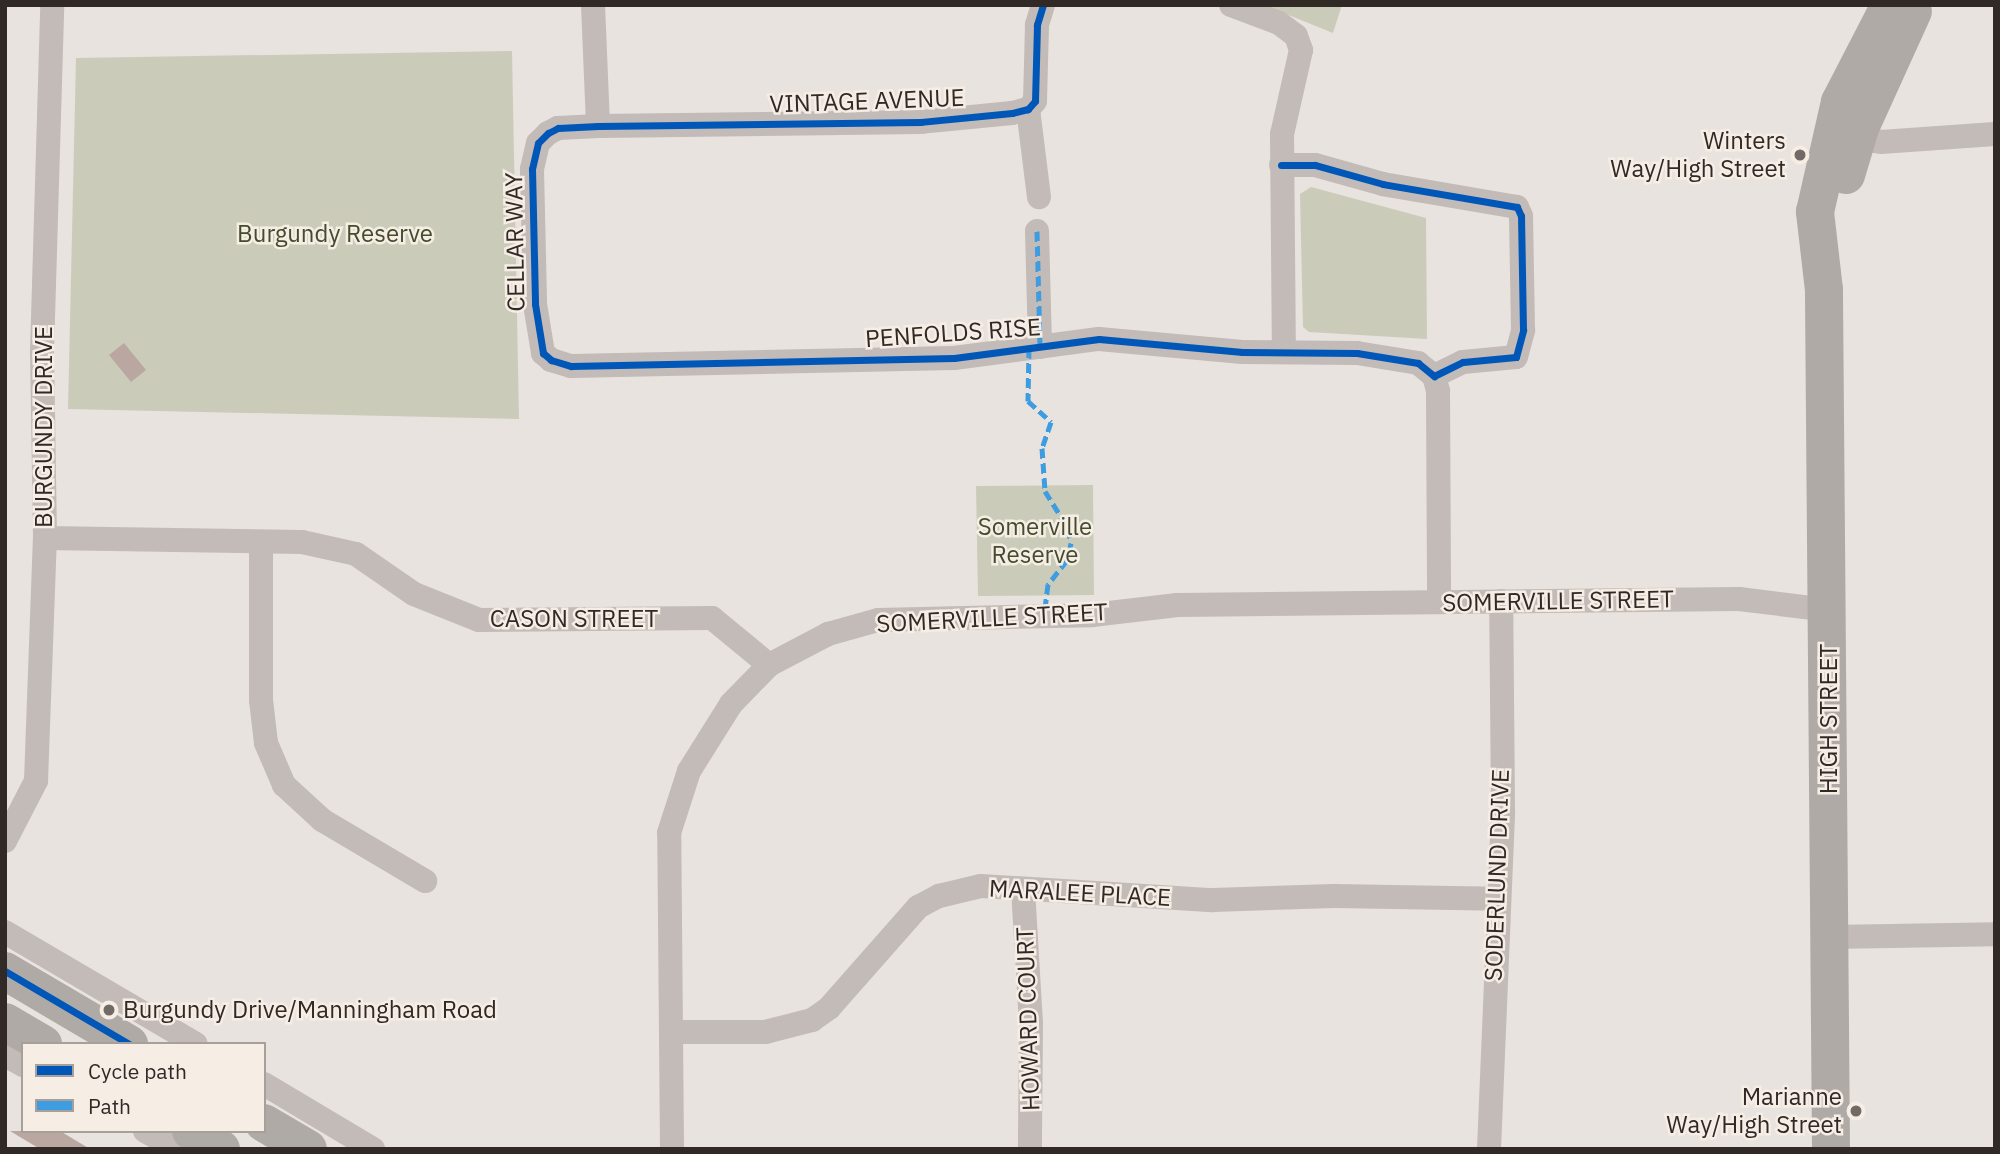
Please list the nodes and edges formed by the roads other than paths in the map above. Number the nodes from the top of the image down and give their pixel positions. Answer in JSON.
{"nodes":[{"id":1,"x":52,"y":5,"type":"edge"},
{"id":2,"x":593,"y":5,"type":"edge"},
{"id":3,"x":1043,"y":5,"type":"edge"},
{"id":4,"x":1231,"y":5,"type":"edge"},
{"id":5,"x":1889,"y":5,"type":"edge"},
{"id":6,"x":1916,"y":5,"type":"edge"},
{"id":7,"x":1028,"y":109,"type":"junction"},
{"id":8,"x":1848,"y":123,"type":"junction"},
{"id":9,"x":598,"y":126,"type":"junction"},
{"id":10,"x":1995,"y":134,"type":"edge"},
{"id":11,"x":1281,"y":165,"type":"junction"},
{"id":12,"x":1039,"y":197,"type":"dead end"},
{"id":13,"x":1037,"y":231,"type":"dead end"},
{"id":14,"x":1040,"y":347,"type":"junction"},
{"id":15,"x":1284,"y":352,"type":"junction"},
{"id":16,"x":551,"y":360,"type":"joint"},
{"id":17,"x":1434,"y":376,"type":"junction"},
{"id":18,"x":45,"y":538,"type":"junction"},
{"id":19,"x":261,"y":542,"type":"junction"},
{"id":20,"x":1828,"y":598,"type":"junction"},
{"id":21,"x":1501,"y":601,"type":"junction"},
{"id":22,"x":1439,"y":602,"type":"junction"},
{"id":23,"x":769,"y":665,"type":"junction"},
{"id":24,"x":5,"y":841,"type":"edge"},
{"id":25,"x":425,"y":881,"type":"dead end"},
{"id":26,"x":1023,"y":889,"type":"junction"},
{"id":27,"x":1498,"y":899,"type":"junction"},
{"id":28,"x":5,"y":932,"type":"edge"},
{"id":29,"x":1995,"y":934,"type":"edge"},
{"id":30,"x":1830,"y":937,"type":"junction"},
{"id":31,"x":5,"y":971,"type":"edge"},
{"id":32,"x":5,"y":1022,"type":"edge"},
{"id":33,"x":674,"y":1032,"type":"junction"},
{"id":34,"x":40,"y":1042,"type":"edge"},
{"id":35,"x":126,"y":1042,"type":"edge"},
{"id":36,"x":193,"y":1042,"type":"edge"},
{"id":37,"x":5,"y":1055,"type":"edge"},
{"id":38,"x":21,"y":1064,"type":"edge"},
{"id":39,"x":266,"y":1085,"type":"edge"},
{"id":40,"x":266,"y":1124,"type":"edge"},
{"id":41,"x":149,"y":1133,"type":"edge"},
{"id":42,"x":194,"y":1133,"type":"edge"},
{"id":43,"x":178,"y":1149,"type":"edge"},
{"id":44,"x":221,"y":1149,"type":"edge"},
{"id":45,"x":308,"y":1149,"type":"edge"},
{"id":46,"x":373,"y":1149,"type":"edge"},
{"id":47,"x":672,"y":1149,"type":"edge"},
{"id":48,"x":1030,"y":1149,"type":"edge"},
{"id":49,"x":1489,"y":1149,"type":"edge"},
{"id":50,"x":1832,"y":1149,"type":"edge"}],
"edges":[{"from":1,"to":18,"type":"street","name":"BURGUNDY DRIVE"},
{"from":2,"to":9,"type":"street"},
{"from":3,"to":7,"type":"street"},
{"from":4,"to":11,"type":"street"},
{"from":5,"to":8,"type":"main road","name":"HIGH STREET"},
{"from":6,"to":8,"type":"main road","name":"HIGH STREET"},
{"from":7,"to":9,"type":"street","name":"VINTAGE AVENUE"},
{"from":7,"to":12,"type":"street"},
{"from":8,"to":10,"type":"street"},
{"from":8,"to":20,"type":"main road","name":"HIGH STREET"},
{"from":9,"to":16,"type":"street","name":"CELLAR WAY"},
{"from":11,"to":15,"type":"street"},
{"from":11,"to":17,"type":"street"},
{"from":13,"to":14,"type":"street"},
{"from":14,"to":15,"type":"street","name":"PENFOLDS RISE"},
{"from":14,"to":16,"type":"street","name":"PENFOLDS RISE"},
{"from":15,"to":17,"type":"street","name":"PENFOLDS RISE"},
{"from":17,"to":22,"type":"street"},
{"from":18,"to":19,"type":"street","name":"CASON STREET"},
{"from":18,"to":24,"type":"street","name":"BURGUNDY DRIVE"},
{"from":19,"to":23,"type":"street","name":"CASON STREET"},
{"from":19,"to":25,"type":"street"},
{"from":20,"to":21,"type":"street","name":"SOMERVILLE STREET"},
{"from":20,"to":30,"type":"main road","name":"HIGH STREET"},
{"from":21,"to":22,"type":"street","name":"SOMERVILLE STREET"},
{"from":21,"to":27,"type":"street","name":"SODERLUND DRIVE"},
{"from":22,"to":23,"type":"street","name":"SOMERVILLE STREET"},
{"from":23,"to":33,"type":"street","name":"SOMERVILLE STREET"},
{"from":26,"to":27,"type":"street","name":"MARALEE PLACE"},
{"from":26,"to":33,"type":"street","name":"MARALEE PLACE"},
{"from":26,"to":48,"type":"street","name":"HOWARD COURT"},
{"from":27,"to":49,"type":"street","name":"SODERLUND DRIVE"},
{"from":28,"to":36,"type":"street"},
{"from":29,"to":30,"type":"street"},
{"from":30,"to":50,"type":"main road","name":"HIGH STREET"},
{"from":31,"to":35,"type":"main road"},
{"from":32,"to":34,"type":"main road"},
{"from":33,"to":47,"type":"street","name":"SOMERVILLE STREET"},
{"from":37,"to":38,"type":"street"},
{"from":39,"to":46,"type":"street"},
{"from":40,"to":45,"type":"main road"},
{"from":41,"to":43,"type":"street"},
{"from":42,"to":44,"type":"main road"}]}
